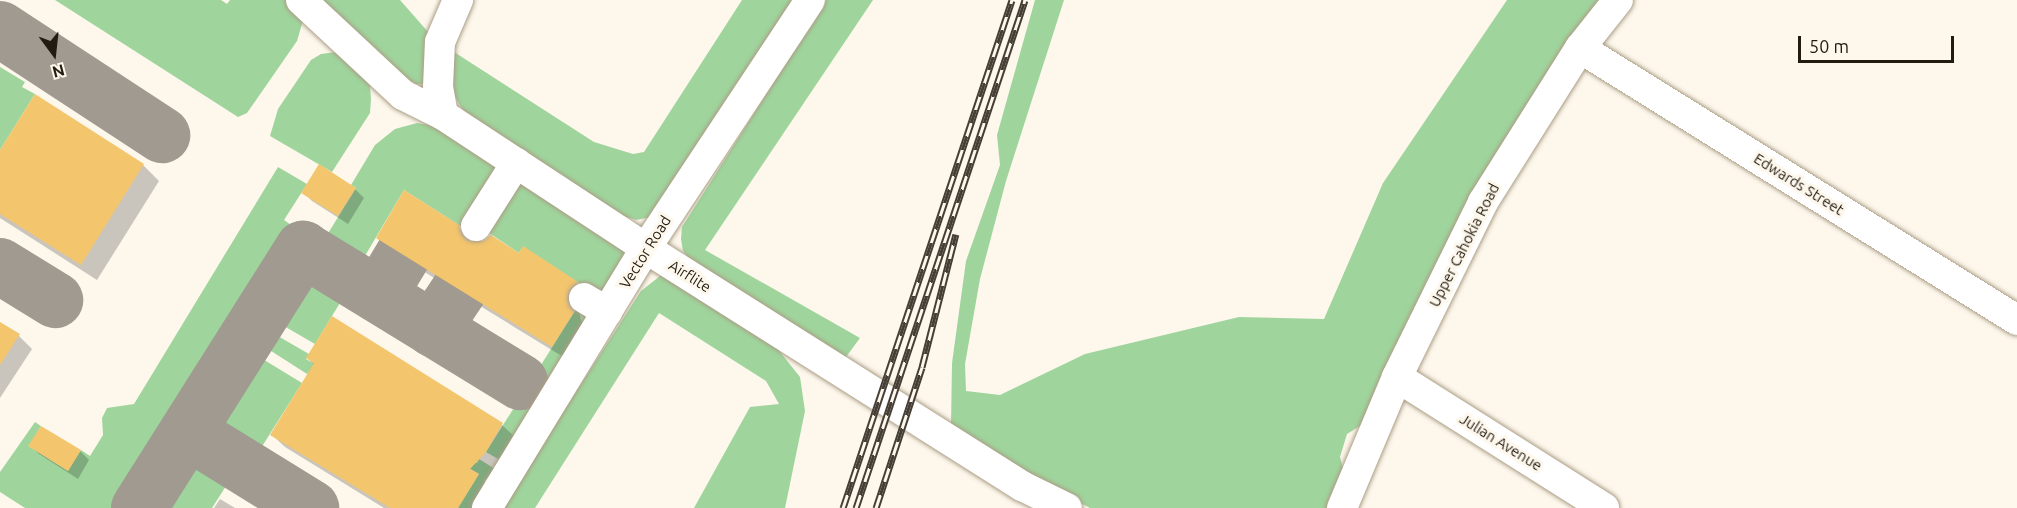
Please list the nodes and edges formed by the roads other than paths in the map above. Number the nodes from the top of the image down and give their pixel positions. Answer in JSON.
{"nodes":[{"id":1,"x":301,"y":0,"type":"edge"},
{"id":2,"x":458,"y":0,"type":"edge"},
{"id":3,"x":810,"y":0,"type":"edge"},
{"id":4,"x":1618,"y":0,"type":"edge"},
{"id":5,"x":1580,"y":48,"type":"junction"},
{"id":6,"x":443,"y":115,"type":"junction"},
{"id":7,"x":516,"y":163,"type":"junction"},
{"id":8,"x":476,"y":226,"type":"dead end"},
{"id":9,"x":646,"y":248,"type":"junction"},
{"id":10,"x":2017,"y":320,"type":"edge"},
{"id":11,"x":1397,"y":376,"type":"junction"},
{"id":12,"x":487,"y":508,"type":"edge"},
{"id":13,"x":1067,"y":508,"type":"edge"},
{"id":14,"x":1342,"y":508,"type":"edge"},
{"id":15,"x":1604,"y":508,"type":"edge"}],
"edges":[{"from":1,"to":6,"type":"street","name":"Airflite"},
{"from":2,"to":6,"type":"street"},
{"from":3,"to":9,"type":"street","name":"Vector Road"},
{"from":4,"to":5,"type":"street","name":"Upper Cahokia Road"},
{"from":5,"to":10,"type":"street","name":"Edwards Street"},
{"from":5,"to":11,"type":"street","name":"Upper Cahokia Road"},
{"from":6,"to":7,"type":"street","name":"Airflite"},
{"from":7,"to":8,"type":"street"},
{"from":7,"to":9,"type":"street","name":"Airflite"},
{"from":9,"to":12,"type":"street","name":"Vector Road"},
{"from":9,"to":13,"type":"street","name":"Airflite"},
{"from":11,"to":14,"type":"street","name":"Upper Cahokia Road"},
{"from":11,"to":15,"type":"street","name":"Julian Avenue"}]}
